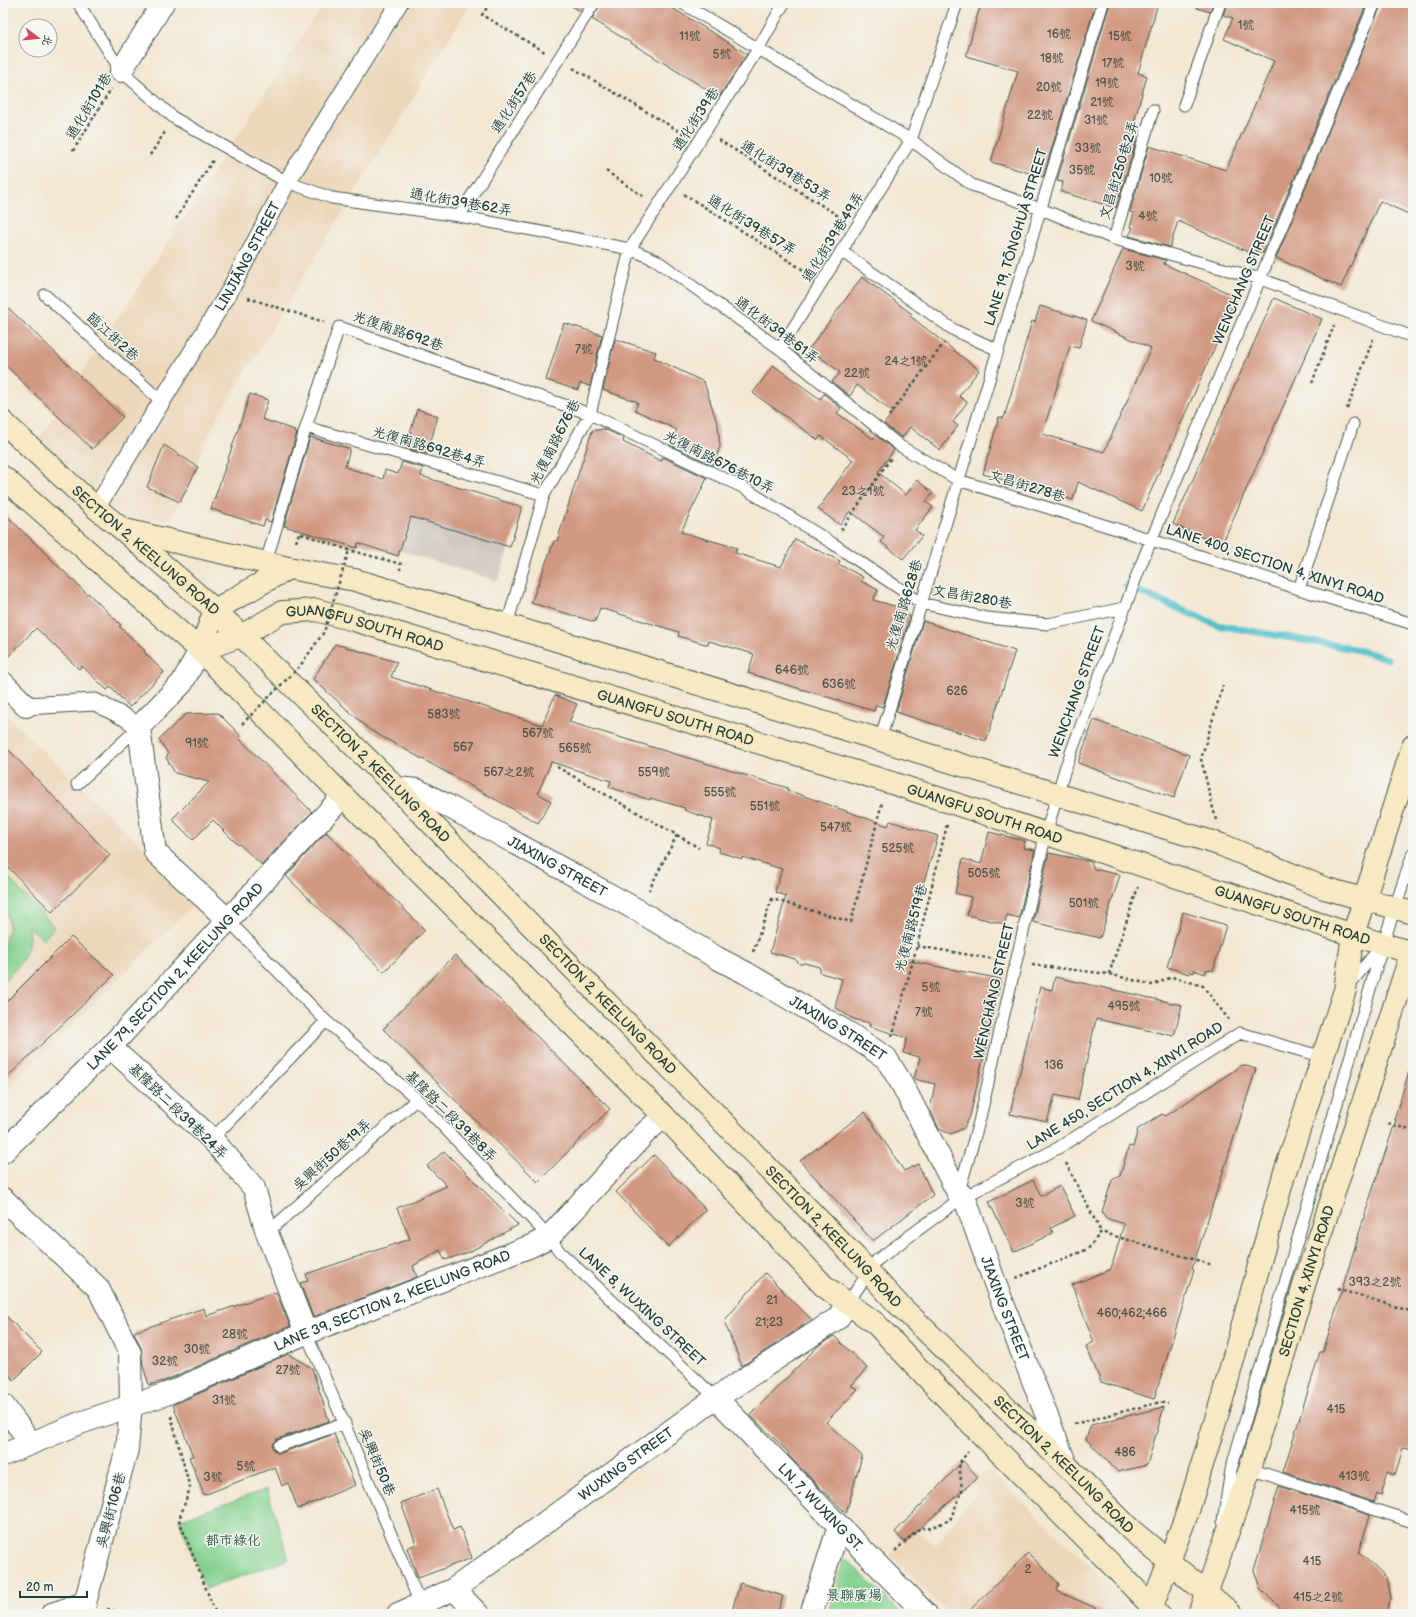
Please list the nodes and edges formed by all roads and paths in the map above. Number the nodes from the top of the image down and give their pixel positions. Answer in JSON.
{"nodes":[{"id":1,"x":78,"y":3,"type":"edge"},
{"id":2,"x":163,"y":3,"type":"edge"},
{"id":3,"x":399,"y":3,"type":"edge"},
{"id":4,"x":490,"y":3,"type":"edge"},
{"id":5,"x":594,"y":3,"type":"edge"},
{"id":6,"x":682,"y":3,"type":"edge"},
{"id":7,"x":784,"y":3,"type":"edge"},
{"id":8,"x":957,"y":3,"type":"edge"},
{"id":9,"x":1103,"y":3,"type":"edge"},
{"id":10,"x":1220,"y":3,"type":"edge"},
{"id":11,"x":1375,"y":3,"type":"edge"},
{"id":12,"x":758,"y":49,"type":"junction"},
{"id":13,"x":559,"y":60,"type":"junction"},
{"id":14,"x":121,"y":71,"type":"junction"},
{"id":15,"x":1184,"y":105,"type":"dead end"},
{"id":16,"x":1153,"y":110,"type":"dead end"},
{"id":17,"x":174,"y":118,"type":"junction"},
{"id":18,"x":705,"y":132,"type":"junction"},
{"id":19,"x":911,"y":140,"type":"junction"},
{"id":20,"x":699,"y":142,"type":"junction"},
{"id":21,"x":222,"y":146,"type":"junction"},
{"id":22,"x":73,"y":151,"type":"dead end"},
{"id":23,"x":150,"y":155,"type":"dead end"},
{"id":24,"x":606,"y":171,"type":"dead end"},
{"id":25,"x":287,"y":182,"type":"junction"},
{"id":26,"x":671,"y":186,"type":"junction"},
{"id":27,"x":658,"y":206,"type":"junction"},
{"id":28,"x":1040,"y":209,"type":"junction"},
{"id":29,"x":459,"y":216,"type":"junction"},
{"id":30,"x":176,"y":219,"type":"dead end"},
{"id":31,"x":856,"y":227,"type":"junction"},
{"id":32,"x":1114,"y":239,"type":"junction"},
{"id":33,"x":630,"y":249,"type":"junction"},
{"id":34,"x":841,"y":251,"type":"junction"},
{"id":35,"x":1261,"y":279,"type":"junction"},
{"id":36,"x":822,"y":281,"type":"junction"},
{"id":37,"x":229,"y":292,"type":"junction"},
{"id":38,"x":45,"y":295,"type":"dead end"},
{"id":39,"x":1340,"y":309,"type":"junction"},
{"id":40,"x":1378,"y":324,"type":"junction"},
{"id":41,"x":339,"y":327,"type":"junction"},
{"id":42,"x":954,"y":330,"type":"junction"},
{"id":43,"x":1413,"y":337,"type":"edge"},
{"id":44,"x":780,"y":349,"type":"junction"},
{"id":45,"x":998,"y":350,"type":"junction"},
{"id":46,"x":1312,"y":383,"type":"dead end"},
{"id":47,"x":161,"y":401,"type":"junction"},
{"id":48,"x":590,"y":414,"type":"junction"},
{"id":49,"x":3,"y":422,"type":"edge"},
{"id":50,"x":1353,"y":424,"type":"joint"},
{"id":51,"x":306,"y":427,"type":"junction"},
{"id":52,"x":879,"y":429,"type":"junction"},
{"id":53,"x":900,"y":446,"type":"junction"},
{"id":54,"x":3,"y":477,"type":"edge"},
{"id":55,"x":958,"y":480,"type":"junction"},
{"id":56,"x":544,"y":495,"type":"junction"},
{"id":57,"x":96,"y":508,"type":"junction"},
{"id":58,"x":122,"y":529,"type":"junction"},
{"id":59,"x":1152,"y":540,"type":"junction"},
{"id":60,"x":296,"y":542,"type":"dead end"},
{"id":61,"x":832,"y":543,"type":"junction"},
{"id":62,"x":350,"y":550,"type":"junction"},
{"id":63,"x":266,"y":562,"type":"junction"},
{"id":64,"x":288,"y":568,"type":"junction"},
{"id":65,"x":400,"y":570,"type":"dead end"},
{"id":66,"x":1299,"y":589,"type":"junction"},
{"id":67,"x":920,"y":603,"type":"junction"},
{"id":68,"x":1125,"y":604,"type":"junction"},
{"id":69,"x":215,"y":610,"type":"junction"},
{"id":70,"x":1413,"y":624,"type":"edge"},
{"id":71,"x":507,"y":625,"type":"junction"},
{"id":72,"x":241,"y":636,"type":"junction"},
{"id":73,"x":200,"y":650,"type":"junction"},
{"id":74,"x":3,"y":683,"type":"edge"},
{"id":75,"x":1223,"y":685,"type":"dead end"},
{"id":76,"x":26,"y":706,"type":"joint"},
{"id":77,"x":242,"y":724,"type":"dead end"},
{"id":78,"x":139,"y":726,"type":"junction"},
{"id":79,"x":880,"y":740,"type":"junction"},
{"id":80,"x":1413,"y":746,"type":"edge"},
{"id":81,"x":557,"y":768,"type":"dead end"},
{"id":82,"x":889,"y":782,"type":"junction"},
{"id":83,"x":77,"y":784,"type":"dead end"},
{"id":84,"x":396,"y":788,"type":"junction"},
{"id":85,"x":1058,"y":794,"type":"junction"},
{"id":86,"x":344,"y":796,"type":"junction"},
{"id":87,"x":953,"y":803,"type":"junction"},
{"id":88,"x":1046,"y":833,"type":"junction"},
{"id":89,"x":677,"y":835,"type":"junction"},
{"id":90,"x":1222,"y":845,"type":"junction"},
{"id":91,"x":699,"y":848,"type":"dead end"},
{"id":92,"x":1413,"y":853,"type":"edge"},
{"id":93,"x":1145,"y":866,"type":"junction"},
{"id":94,"x":1365,"y":899,"type":"junction"},
{"id":95,"x":639,"y":910,"type":"junction"},
{"id":96,"x":1405,"y":910,"type":"edge"},
{"id":97,"x":228,"y":921,"type":"junction"},
{"id":98,"x":1353,"y":935,"type":"junction"},
{"id":99,"x":1383,"y":944,"type":"junction"},
{"id":100,"x":917,"y":946,"type":"junction"},
{"id":101,"x":1413,"y":951,"type":"edge"},
{"id":102,"x":1016,"y":963,"type":"junction"},
{"id":103,"x":746,"y":973,"type":"junction"},
{"id":104,"x":1109,"y":974,"type":"junction"},
{"id":105,"x":1345,"y":990,"type":"junction"},
{"id":106,"x":326,"y":1021,"type":"junction"},
{"id":107,"x":1240,"y":1033,"type":"junction"},
{"id":108,"x":110,"y":1047,"type":"junction"},
{"id":109,"x":1323,"y":1057,"type":"junction"},
{"id":110,"x":886,"y":1058,"type":"junction"},
{"id":111,"x":417,"y":1099,"type":"junction"},
{"id":112,"x":664,"y":1116,"type":"junction"},
{"id":113,"x":1388,"y":1123,"type":"dead end"},
{"id":114,"x":1413,"y":1131,"type":"edge"},
{"id":115,"x":212,"y":1139,"type":"junction"},
{"id":116,"x":1058,"y":1148,"type":"junction"},
{"id":117,"x":3,"y":1152,"type":"edge"},
{"id":118,"x":961,"y":1195,"type":"junction"},
{"id":119,"x":3,"y":1199,"type":"edge"},
{"id":120,"x":1101,"y":1232,"type":"junction"},
{"id":121,"x":267,"y":1233,"type":"junction"},
{"id":122,"x":549,"y":1237,"type":"junction"},
{"id":123,"x":1213,"y":1265,"type":"dead end"},
{"id":124,"x":869,"y":1272,"type":"junction"},
{"id":125,"x":1011,"y":1280,"type":"dead end"},
{"id":126,"x":1337,"y":1288,"type":"dead end"},
{"id":127,"x":847,"y":1304,"type":"junction"},
{"id":128,"x":1413,"y":1312,"type":"edge"},
{"id":129,"x":306,"y":1333,"type":"junction"},
{"id":130,"x":166,"y":1394,"type":"junction"},
{"id":131,"x":716,"y":1398,"type":"junction"},
{"id":132,"x":1168,"y":1404,"type":"dead end"},
{"id":133,"x":3,"y":1405,"type":"edge"},
{"id":134,"x":131,"y":1405,"type":"junction"},
{"id":135,"x":345,"y":1423,"type":"junction"},
{"id":136,"x":1073,"y":1424,"type":"dead end"},
{"id":137,"x":981,"y":1434,"type":"junction"},
{"id":138,"x":31,"y":1443,"type":"junction"},
{"id":139,"x":279,"y":1446,"type":"dead end"},
{"id":140,"x":3,"y":1455,"type":"edge"},
{"id":141,"x":1066,"y":1465,"type":"junction"},
{"id":142,"x":1250,"y":1469,"type":"junction"},
{"id":143,"x":1413,"y":1522,"type":"edge"},
{"id":144,"x":839,"y":1526,"type":"junction"},
{"id":145,"x":1170,"y":1562,"type":"junction"},
{"id":146,"x":878,"y":1566,"type":"junction"},
{"id":147,"x":454,"y":1589,"type":"junction"},
{"id":148,"x":1207,"y":1593,"type":"junction"},
{"id":149,"x":420,"y":1603,"type":"junction"},
{"id":150,"x":83,"y":1609,"type":"edge"},
{"id":151,"x":1153,"y":1611,"type":"edge"},
{"id":152,"x":52,"y":1614,"type":"edge"},
{"id":153,"x":216,"y":1614,"type":"edge"},
{"id":154,"x":398,"y":1614,"type":"edge"},
{"id":155,"x":478,"y":1614,"type":"edge"},
{"id":156,"x":811,"y":1614,"type":"edge"},
{"id":157,"x":926,"y":1614,"type":"edge"},
{"id":158,"x":1199,"y":1614,"type":"edge"},
{"id":159,"x":1232,"y":1614,"type":"edge"}],
"edges":[{"from":1,"to":14,"type":"lane","name":"通化街39巷62弄"},
{"from":2,"to":14,"type":"street"},
{"from":3,"to":25,"type":"street","name":"LINJIĀNG STREET"},
{"from":4,"to":13,"type":"path"},
{"from":5,"to":13,"type":"lane","name":"通化街57巷"},
{"from":6,"to":12,"type":"lane"},
{"from":7,"to":12,"type":"lane","name":"通化街39巷"},
{"from":8,"to":19,"type":"lane","name":"通化街39巷49弄"},
{"from":9,"to":28,"type":"lane","name":"LANE 19, TŌNGHUÀ STREET"},
{"from":10,"to":15,"type":"lane"},
{"from":11,"to":35,"type":"lane","name":"WENCHANG STREET"},
{"from":12,"to":18,"type":"lane","name":"通化街39巷"},
{"from":12,"to":19,"type":"lane"},
{"from":13,"to":20,"type":"path"},
{"from":13,"to":29,"type":"lane","name":"通化街57巷"},
{"from":14,"to":17,"type":"lane","name":"通化街39巷62弄"},
{"from":14,"to":22,"type":"path","name":"通化街101巷"},
{"from":16,"to":32,"type":"lane","name":"文昌街250巷2弄"},
{"from":17,"to":21,"type":"lane","name":"通化街39巷62弄"},
{"from":17,"to":23,"type":"path"},
{"from":18,"to":20,"type":"lane","name":"通化街39巷"},
{"from":18,"to":31,"type":"path","name":"通化街39巷53弄"},
{"from":19,"to":28,"type":"lane"},
{"from":19,"to":31,"type":"lane","name":"通化街39巷49弄"},
{"from":20,"to":26,"type":"lane","name":"通化街39巷"},
{"from":21,"to":25,"type":"lane","name":"通化街39巷62弄"},
{"from":21,"to":30,"type":"path"},
{"from":24,"to":27,"type":"path"},
{"from":25,"to":29,"type":"lane","name":"通化街39巷62弄"},
{"from":25,"to":37,"type":"street","name":"LINJIĀNG STREET"},
{"from":26,"to":27,"type":"lane","name":"通化街39巷"},
{"from":26,"to":36,"type":"path","name":"通化街39巷57弄"},
{"from":27,"to":33,"type":"lane","name":"通化街39巷"},
{"from":28,"to":32,"type":"lane"},
{"from":28,"to":45,"type":"lane","name":"LANE 19, TŌNGHUÀ STREET"},
{"from":29,"to":33,"type":"lane","name":"通化街39巷62弄"},
{"from":31,"to":34,"type":"lane","name":"通化街39巷49弄"},
{"from":32,"to":35,"type":"lane"},
{"from":33,"to":44,"type":"lane","name":"通化街39巷61弄"},
{"from":33,"to":48,"type":"lane","name":"光復南路676巷"},
{"from":34,"to":36,"type":"lane","name":"通化街39巷49弄"},
{"from":34,"to":42,"type":"lane"},
{"from":35,"to":39,"type":"lane"},
{"from":35,"to":59,"type":"lane","name":"WENCHANG STREET"},
{"from":36,"to":44,"type":"lane","name":"通化街39巷49弄"},
{"from":37,"to":41,"type":"path"},
{"from":37,"to":47,"type":"street","name":"LINJIĀNG STREET"},
{"from":38,"to":47,"type":"lane","name":"臨江街2巷"},
{"from":39,"to":40,"type":"lane"},
{"from":39,"to":46,"type":"path"},
{"from":40,"to":43,"type":"lane"},
{"from":40,"to":50,"type":"path"},
{"from":41,"to":48,"type":"lane","name":"光復南路692巷"},
{"from":41,"to":51,"type":"lane","name":"光復南路692巷"},
{"from":42,"to":45,"type":"lane"},
{"from":42,"to":52,"type":"path"},
{"from":44,"to":52,"type":"lane","name":"通化街39巷61弄"},
{"from":45,"to":55,"type":"lane","name":"LANE 19, TŌNGHUÀ STREET"},
{"from":47,"to":57,"type":"street","name":"LINJIĀNG STREET"},
{"from":48,"to":56,"type":"lane","name":"光復南路676巷"},
{"from":48,"to":61,"type":"lane","name":"光復南路676巷10弄"},
{"from":49,"to":57,"type":"main road","name":"SECTION 2, KEELUNG ROAD"},
{"from":50,"to":66,"type":"lane"},
{"from":51,"to":56,"type":"lane","name":"光復南路692巷4弄"},
{"from":51,"to":63,"type":"lane","name":"光復南路692巷"},
{"from":52,"to":53,"type":"lane","name":"通化街39巷61弄"},
{"from":53,"to":55,"type":"lane","name":"文昌街278巷"},
{"from":53,"to":61,"type":"path"},
{"from":54,"to":73,"type":"main road"},
{"from":55,"to":59,"type":"lane","name":"文昌街278巷"},
{"from":55,"to":67,"type":"lane","name":"光復南路628巷"},
{"from":56,"to":71,"type":"lane","name":"光復南路676巷"},
{"from":57,"to":58,"type":"main road","name":"SECTION 2, KEELUNG ROAD"},
{"from":58,"to":63,"type":"main road"},
{"from":58,"to":69,"type":"main road","name":"SECTION 2, KEELUNG ROAD"},
{"from":59,"to":66,"type":"lane","name":"LANE 400, SECTION 4, XINYI ROAD"},
{"from":59,"to":68,"type":"lane","name":"WENCHANG STREET"},
{"from":60,"to":62,"type":"path"},
{"from":61,"to":67,"type":"lane","name":"文昌街280巷"},
{"from":62,"to":65,"type":"path"},
{"from":62,"to":77,"type":"path","bridge":true},
{"from":63,"to":64,"type":"main road"},
{"from":64,"to":69,"type":"main road"},
{"from":64,"to":71,"type":"main road"},
{"from":66,"to":70,"type":"lane","name":"LANE 400, SECTION 4, XINYI ROAD"},
{"from":67,"to":68,"type":"lane","name":"文昌街280巷"},
{"from":67,"to":79,"type":"lane","name":"光復南路628巷"},
{"from":68,"to":85,"type":"lane","name":"WENCHANG STREET"},
{"from":69,"to":72,"type":"main road","name":"SECTION 2, KEELUNG ROAD"},
{"from":69,"to":73,"type":"main road"},
{"from":71,"to":79,"type":"main road"},
{"from":72,"to":73,"type":"main road","name":"GUANGFU SOUTH ROAD"},
{"from":72,"to":82,"type":"main road","name":"GUANGFU SOUTH ROAD"},
{"from":72,"to":84,"type":"main road","name":"SECTION 2, KEELUNG ROAD"},
{"from":73,"to":78,"type":"street"},
{"from":73,"to":86,"type":"main road"},
{"from":74,"to":76,"type":"street"},
{"from":75,"to":90,"type":"path"},
{"from":76,"to":78,"type":"street"},
{"from":78,"to":83,"type":"lane"},
{"from":78,"to":97,"type":"street"},
{"from":79,"to":85,"type":"main road"},
{"from":80,"to":94,"type":"main road"},
{"from":81,"to":89,"type":"path"},
{"from":82,"to":87,"type":"main road","name":"GUANGFU SOUTH ROAD"},
{"from":82,"to":103,"type":"path"},
{"from":84,"to":95,"type":"street","name":"JIAXING STREET"},
{"from":84,"to":124,"type":"main road","name":"SECTION 2, KEELUNG ROAD"},
{"from":85,"to":88,"type":"lane","name":"WÉNCHĀNG STREET"},
{"from":85,"to":90,"type":"main road"},
{"from":86,"to":97,"type":"street","name":"LANE 79, SECTION 2, KEELUNG ROAD"},
{"from":86,"to":112,"type":"main road"},
{"from":87,"to":88,"type":"main road","name":"GUANGFU SOUTH ROAD"},
{"from":87,"to":100,"type":"path","name":"光復南路519巷"},
{"from":88,"to":93,"type":"main road","name":"GUANGFU SOUTH ROAD"},
{"from":88,"to":102,"type":"lane","name":"WÉNCHĀNG STREET"},
{"from":89,"to":91,"type":"path"},
{"from":89,"to":95,"type":"path"},
{"from":90,"to":94,"type":"main road"},
{"from":92,"to":96,"type":"lane"},
{"from":93,"to":98,"type":"main road","name":"GUANGFU SOUTH ROAD"},
{"from":93,"to":104,"type":"path"},
{"from":94,"to":96,"type":"main road"},
{"from":94,"to":98,"type":"main road"},
{"from":95,"to":103,"type":"street","name":"JIAXING STREET"},
{"from":96,"to":99,"type":"lane"},
{"from":97,"to":106,"type":"lane","name":"基隆路二段39巷8弄"},
{"from":97,"to":108,"type":"street","name":"LANE 79, SECTION 2, KEELUNG ROAD"},
{"from":98,"to":99,"type":"main road","name":"GUANGFU SOUTH ROAD"},
{"from":98,"to":105,"type":"main road"},
{"from":99,"to":101,"type":"main road","name":"GUANGFU SOUTH ROAD"},
{"from":99,"to":105,"type":"lane"},
{"from":99,"to":148,"type":"lane"},
{"from":100,"to":102,"type":"path"},
{"from":100,"to":110,"type":"path","name":"光復南路519巷"},
{"from":101,"to":142,"type":"main road","name":"SECTION 4, XINYI ROAD"},
{"from":102,"to":104,"type":"path"},
{"from":102,"to":118,"type":"lane","name":"WÉNCHĀNG STREET"},
{"from":103,"to":110,"type":"street","name":"JIAXING STREET"},
{"from":104,"to":107,"type":"path"},
{"from":105,"to":109,"type":"main road"},
{"from":106,"to":111,"type":"lane","name":"基隆路二段39巷8弄"},
{"from":106,"to":115,"type":"lane"},
{"from":107,"to":109,"type":"lane","name":"LANE 450, SECTION 4, XINYI ROAD"},
{"from":107,"to":116,"type":"lane","name":"LANE 450, SECTION 4, XINYI ROAD"},
{"from":108,"to":115,"type":"street","name":"基隆路二段39巷24弄"},
{"from":108,"to":117,"type":"street","name":"LANE 79, SECTION 2, KEELUNG ROAD"},
{"from":109,"to":145,"type":"main road"},
{"from":110,"to":118,"type":"street","name":"JIAXING STREET"},
{"from":111,"to":121,"type":"lane","name":"吳興街50巷19弄"},
{"from":111,"to":122,"type":"lane","name":"基隆路二段39巷8弄"},
{"from":112,"to":122,"type":"street","name":"LANE 39, SECTION 2, KEELUNG ROAD"},
{"from":112,"to":127,"type":"main road"},
{"from":113,"to":114,"type":"path"},
{"from":115,"to":121,"type":"street","name":"基隆路二段39巷24弄"},
{"from":116,"to":118,"type":"lane","name":"LANE 450, SECTION 4, XINYI ROAD"},
{"from":116,"to":120,"type":"path"},
{"from":118,"to":124,"type":"lane","name":"LANE 450, SECTION 4, XINYI ROAD"},
{"from":118,"to":141,"type":"street","name":"JIAXING STREET"},
{"from":119,"to":134,"type":"street","name":"吳興街106巷"},
{"from":120,"to":123,"type":"path"},
{"from":120,"to":125,"type":"path"},
{"from":121,"to":129,"type":"street","name":"基隆路二段39巷24弄"},
{"from":122,"to":129,"type":"street","name":"LANE 39, SECTION 2, KEELUNG ROAD"},
{"from":122,"to":131,"type":"lane","name":"LANE 8, WUXING STREET"},
{"from":124,"to":127,"type":"lane","name":"LANE 450, SECTION 4, XINYI ROAD"},
{"from":124,"to":141,"type":"main road","name":"SECTION 2, KEELUNG ROAD"},
{"from":126,"to":128,"type":"path"},
{"from":127,"to":131,"type":"street","name":"WUXING STREET"},
{"from":127,"to":137,"type":"main road"},
{"from":129,"to":130,"type":"street","name":"LANE 39, SECTION 2, KEELUNG ROAD"},
{"from":129,"to":135,"type":"lane","name":"吳興街50巷"},
{"from":130,"to":134,"type":"street","name":"LANE 39, SECTION 2, KEELUNG ROAD"},
{"from":130,"to":153,"type":"path"},
{"from":131,"to":144,"type":"street","name":"LN. 7, WUXING ST."},
{"from":131,"to":147,"type":"street","name":"WUXING STREET"},
{"from":132,"to":136,"type":"path"},
{"from":133,"to":138,"type":"street"},
{"from":134,"to":138,"type":"street","name":"LANE 39, SECTION 2, KEELUNG ROAD"},
{"from":134,"to":150,"type":"street","name":"吳興街106巷"},
{"from":135,"to":139,"type":"lane"},
{"from":135,"to":149,"type":"lane","name":"吳興街50巷"},
{"from":137,"to":146,"type":"path"},
{"from":137,"to":151,"type":"main road"},
{"from":138,"to":140,"type":"street","name":"LANE 39, SECTION 2, KEELUNG ROAD"},
{"from":141,"to":145,"type":"main road","name":"SECTION 2, KEELUNG ROAD"},
{"from":142,"to":143,"type":"lane"},
{"from":142,"to":148,"type":"main road","name":"SECTION 4, XINYI ROAD"},
{"from":144,"to":146,"type":"street","name":"LN. 7, WUXING ST."},
{"from":144,"to":156,"type":"street"},
{"from":145,"to":148,"type":"main road","name":"SECTION 2, KEELUNG ROAD"},
{"from":145,"to":151,"type":"main road"},
{"from":146,"to":157,"type":"street","name":"LN. 7, WUXING ST."},
{"from":147,"to":149,"type":"street","name":"WUXING STREET"},
{"from":147,"to":155,"type":"street"},
{"from":148,"to":158,"type":"main road","name":"SECTION 4, XINYI ROAD"},
{"from":148,"to":159,"type":"main road","name":"SECTION 2, KEELUNG ROAD"},
{"from":149,"to":154,"type":"street","name":"WUXING STREET"},
{"from":150,"to":152,"type":"street"}]}
